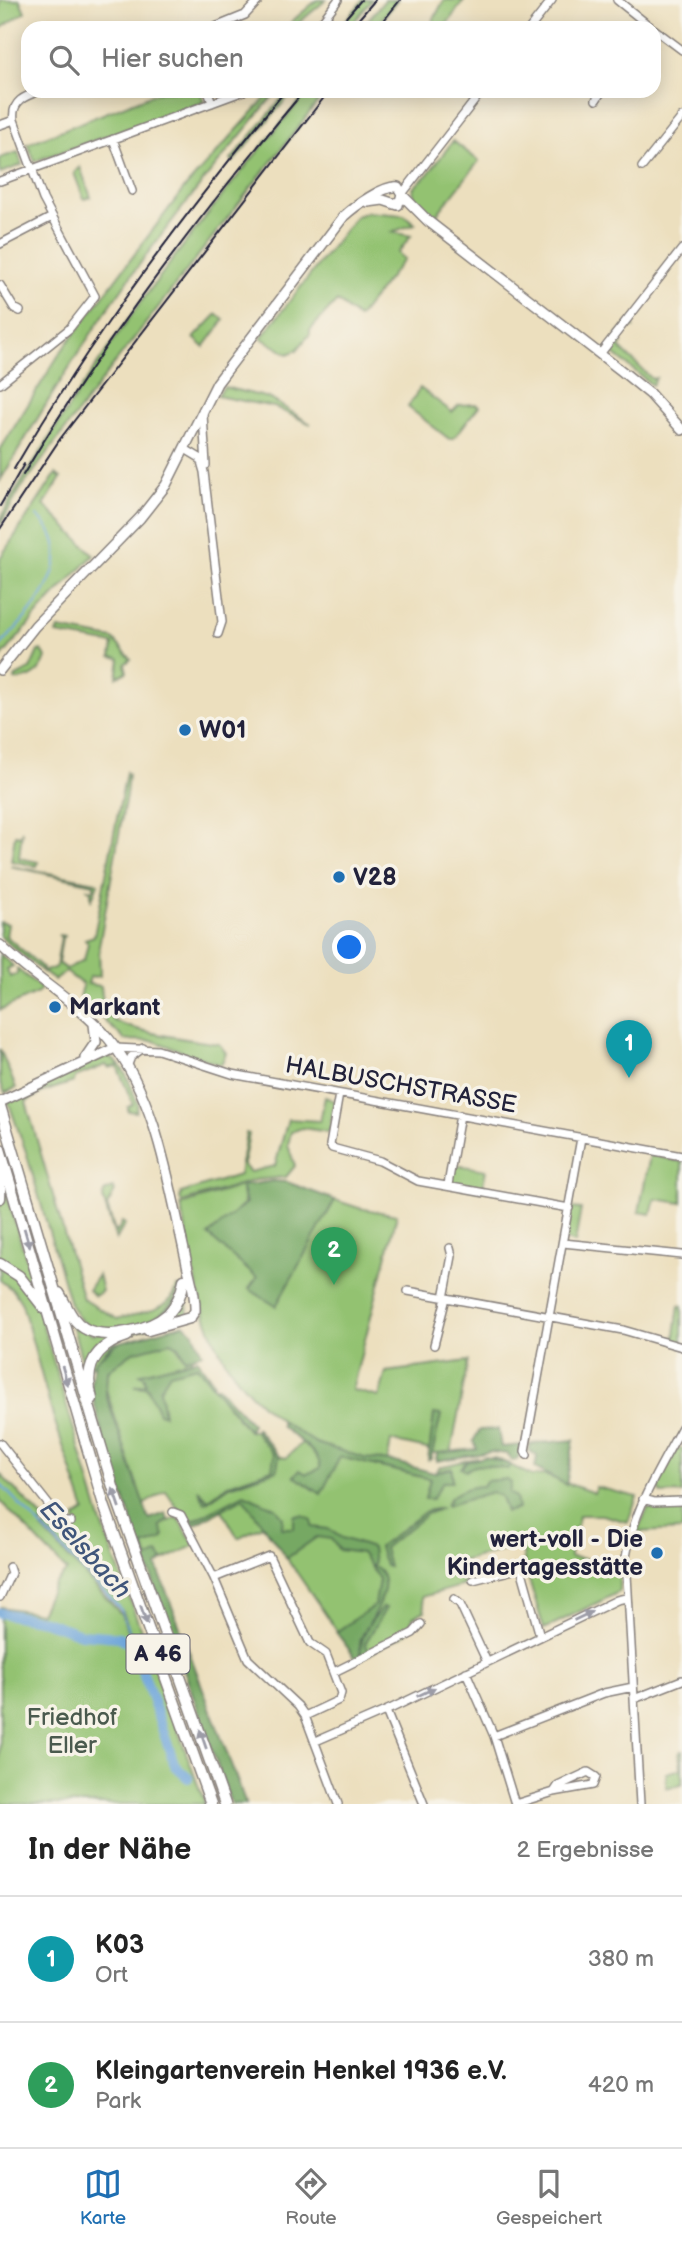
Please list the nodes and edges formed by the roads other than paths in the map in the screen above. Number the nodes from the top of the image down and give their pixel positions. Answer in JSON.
{"nodes":[{"id":1,"x":259,"y":0,"type":"edge"},
{"id":2,"x":338,"y":0,"type":"edge"},
{"id":3,"x":552,"y":0,"type":"edge"},
{"id":4,"x":617,"y":0,"type":"edge"},
{"id":5,"x":230,"y":21,"type":"edge"},
{"id":6,"x":322,"y":21,"type":"edge"},
{"id":7,"x":536,"y":21,"type":"edge"},
{"id":8,"x":643,"y":21,"type":"edge"},
{"id":9,"x":661,"y":35,"type":"edge"},
{"id":10,"x":682,"y":50,"type":"edge"},
{"id":11,"x":24,"y":98,"type":"edge"},
{"id":12,"x":210,"y":98,"type":"edge"},
{"id":13,"x":225,"y":98,"type":"edge"},
{"id":14,"x":477,"y":98,"type":"edge"},
{"id":15,"x":212,"y":103,"type":"junction"},
{"id":16,"x":682,"y":117,"type":"edge"},
{"id":17,"x":14,"y":120,"type":"junction"},
{"id":18,"x":0,"y":125,"type":"edge"},
{"id":19,"x":113,"y":139,"type":"junction"},
{"id":20,"x":427,"y":162,"type":"junction"},
{"id":21,"x":642,"y":167,"type":"dead end"},
{"id":22,"x":32,"y":169,"type":"junction"},
{"id":23,"x":0,"y":181,"type":"edge"},
{"id":24,"x":395,"y":186,"type":"junction"},
{"id":25,"x":132,"y":191,"type":"dead end"},
{"id":26,"x":384,"y":191,"type":"junction"},
{"id":27,"x":402,"y":195,"type":"junction"},
{"id":28,"x":390,"y":203,"type":"junction"},
{"id":29,"x":357,"y":206,"type":"junction"},
{"id":30,"x":52,"y":217,"type":"junction"},
{"id":31,"x":428,"y":221,"type":"junction"},
{"id":32,"x":0,"y":244,"type":"edge"},
{"id":33,"x":682,"y":249,"type":"edge"},
{"id":34,"x":0,"y":285,"type":"edge"},
{"id":35,"x":20,"y":311,"type":"dead end"},
{"id":36,"x":600,"y":354,"type":"junction"},
{"id":37,"x":0,"y":384,"type":"edge"},
{"id":38,"x":203,"y":410,"type":"junction"},
{"id":39,"x":682,"y":430,"type":"edge"},
{"id":40,"x":186,"y":449,"type":"junction"},
{"id":41,"x":204,"y":472,"type":"junction"},
{"id":42,"x":218,"y":634,"type":"dead end"},
{"id":43,"x":0,"y":670,"type":"edge"},
{"id":44,"x":0,"y":945,"type":"edge"},
{"id":45,"x":94,"y":1024,"type":"junction"},
{"id":46,"x":144,"y":1047,"type":"junction"},
{"id":47,"x":115,"y":1048,"type":"junction"},
{"id":48,"x":81,"y":1062,"type":"junction"},
{"id":49,"x":127,"y":1068,"type":"junction"},
{"id":50,"x":339,"y":1094,"type":"junction"},
{"id":51,"x":0,"y":1105,"type":"edge"},
{"id":52,"x":460,"y":1115,"type":"junction"},
{"id":53,"x":581,"y":1138,"type":"junction"},
{"id":54,"x":0,"y":1149,"type":"edge"},
{"id":55,"x":682,"y":1156,"type":"edge"},
{"id":56,"x":0,"y":1160,"type":"edge"},
{"id":57,"x":448,"y":1185,"type":"junction"},
{"id":58,"x":0,"y":1198,"type":"edge"},
{"id":59,"x":569,"y":1208,"type":"junction"},
{"id":60,"x":563,"y":1243,"type":"junction"},
{"id":61,"x":450,"y":1248,"type":"dead end"},
{"id":62,"x":682,"y":1255,"type":"edge"},
{"id":63,"x":186,"y":1259,"type":"junction"},
{"id":64,"x":0,"y":1264,"type":"edge"},
{"id":65,"x":184,"y":1280,"type":"junction"},
{"id":66,"x":53,"y":1284,"type":"junction"},
{"id":67,"x":408,"y":1291,"type":"dead end"},
{"id":68,"x":445,"y":1298,"type":"junction"},
{"id":69,"x":46,"y":1310,"type":"junction"},
{"id":70,"x":550,"y":1317,"type":"junction"},
{"id":71,"x":190,"y":1318,"type":"junction"},
{"id":72,"x":434,"y":1345,"type":"dead end"},
{"id":73,"x":682,"y":1347,"type":"edge"},
{"id":74,"x":89,"y":1412,"type":"junction"},
{"id":75,"x":682,"y":1427,"type":"edge"},
{"id":76,"x":0,"y":1443,"type":"edge"},
{"id":77,"x":527,"y":1455,"type":"dead end"},
{"id":78,"x":643,"y":1499,"type":"junction"},
{"id":79,"x":682,"y":1500,"type":"edge"},
{"id":80,"x":173,"y":1512,"type":"dead end"},
{"id":81,"x":71,"y":1522,"type":"dead end"},
{"id":82,"x":9,"y":1567,"type":"dead end"},
{"id":83,"x":214,"y":1578,"type":"junction"},
{"id":84,"x":473,"y":1580,"type":"dead end"},
{"id":85,"x":0,"y":1597,"type":"edge"},
{"id":86,"x":626,"y":1598,"type":"junction"},
{"id":87,"x":454,"y":1600,"type":"dead end"},
{"id":88,"x":421,"y":1624,"type":"dead end"},
{"id":89,"x":541,"y":1636,"type":"junction"},
{"id":90,"x":487,"y":1662,"type":"junction"},
{"id":91,"x":334,"y":1672,"type":"junction"},
{"id":92,"x":466,"y":1672,"type":"junction"},
{"id":93,"x":682,"y":1680,"type":"edge"},
{"id":94,"x":633,"y":1687,"type":"junction"},
{"id":95,"x":634,"y":1699,"type":"junction"},
{"id":96,"x":386,"y":1711,"type":"junction"},
{"id":97,"x":305,"y":1716,"type":"junction"},
{"id":98,"x":494,"y":1736,"type":"junction"},
{"id":99,"x":316,"y":1741,"type":"junction"},
{"id":100,"x":555,"y":1793,"type":"junction"},
{"id":101,"x":211,"y":1804,"type":"edge"},
{"id":102,"x":225,"y":1804,"type":"edge"},
{"id":103,"x":338,"y":1804,"type":"edge"},
{"id":104,"x":424,"y":1804,"type":"edge"},
{"id":105,"x":515,"y":1804,"type":"edge"},
{"id":106,"x":560,"y":1804,"type":"edge"},
{"id":107,"x":640,"y":1804,"type":"edge"}],
"edges":[{"from":1,"to":5,"type":"street"},
{"from":2,"to":6,"type":"street"},
{"from":3,"to":7,"type":"street"},
{"from":4,"to":8,"type":"street"},
{"from":9,"to":10,"type":"street"},
{"from":11,"to":17,"type":"street"},
{"from":12,"to":15,"type":"street"},
{"from":13,"to":15,"type":"street"},
{"from":14,"to":20,"type":"street"},
{"from":15,"to":19,"type":"street"},
{"from":16,"to":21,"type":"street"},
{"from":17,"to":18,"type":"street"},
{"from":17,"to":22,"type":"street"},
{"from":19,"to":22,"type":"street"},
{"from":19,"to":25,"type":"street"},
{"from":20,"to":24,"type":"street"},
{"from":20,"to":27,"type":"street"},
{"from":22,"to":23,"type":"street"},
{"from":22,"to":30,"type":"street"},
{"from":24,"to":26,"type":"main road"},
{"from":24,"to":27,"type":"main road"},
{"from":26,"to":28,"type":"main road"},
{"from":26,"to":29,"type":"main road"},
{"from":27,"to":28,"type":"main road"},
{"from":27,"to":31,"type":"main road"},
{"from":28,"to":29,"type":"main road"},
{"from":28,"to":31,"type":"main road"},
{"from":29,"to":38,"type":"main road"},
{"from":30,"to":32,"type":"street"},
{"from":30,"to":37,"type":"street"},
{"from":31,"to":36,"type":"main road"},
{"from":33,"to":36,"type":"street"},
{"from":34,"to":35,"type":"street"},
{"from":36,"to":39,"type":"main road"},
{"from":38,"to":40,"type":"main road"},
{"from":38,"to":41,"type":"street"},
{"from":40,"to":41,"type":"street"},
{"from":40,"to":43,"type":"main road"},
{"from":41,"to":42,"type":"street"},
{"from":44,"to":45,"type":"main road"},
{"from":45,"to":47,"type":"main road"},
{"from":45,"to":48,"type":"main road"},
{"from":46,"to":47,"type":"street","name":"HALBUSCHSTRASSE"},
{"from":46,"to":49,"type":"street"},
{"from":46,"to":50,"type":"street","name":"HALBUSCHSTRASSE"},
{"from":47,"to":48,"type":"main road"},
{"from":47,"to":49,"type":"main road"},
{"from":48,"to":51,"type":"main road"},
{"from":49,"to":63,"type":"main road"},
{"from":50,"to":52,"type":"street","name":"HALBUSCHSTRASSE"},
{"from":50,"to":57,"type":"street"},
{"from":51,"to":66,"type":"highway","number":"A 46"},
{"from":52,"to":53,"type":"street","name":"HALBUSCHSTRASSE"},
{"from":52,"to":57,"type":"street"},
{"from":53,"to":55,"type":"street","name":"HALBUSCHSTRASSE"},
{"from":53,"to":59,"type":"street"},
{"from":54,"to":69,"type":"highway","number":"A 46","one_way":true},
{"from":56,"to":58,"type":"highway"},
{"from":57,"to":59,"type":"street"},
{"from":59,"to":60,"type":"street"},
{"from":60,"to":62,"type":"street"},
{"from":60,"to":70,"type":"street"},
{"from":61,"to":68,"type":"street"},
{"from":63,"to":65,"type":"main road"},
{"from":63,"to":71,"type":"main road"},
{"from":64,"to":69,"type":"highway"},
{"from":65,"to":66,"type":"highway"},
{"from":65,"to":71,"type":"main road"},
{"from":66,"to":74,"type":"highway","number":"A 46"},
{"from":67,"to":68,"type":"street"},
{"from":68,"to":70,"type":"street"},
{"from":68,"to":72,"type":"street"},
{"from":69,"to":101,"type":"highway","number":"A 46","one_way":true},
{"from":70,"to":73,"type":"street"},
{"from":70,"to":77,"type":"street"},
{"from":71,"to":74,"type":"highway"},
{"from":102,"to":74,"type":"highway","number":"A 46","one_way":true},
{"from":75,"to":78,"type":"street"},
{"from":76,"to":81,"type":"street"},
{"from":78,"to":79,"type":"street"},
{"from":78,"to":86,"type":"street"},
{"from":80,"to":83,"type":"street"},
{"from":82,"to":85,"type":"street"},
{"from":83,"to":91,"type":"street"},
{"from":83,"to":97,"type":"street"},
{"from":84,"to":89,"type":"street"},
{"from":89,"to":86,"type":"street","one_way":true},
{"from":86,"to":94,"type":"street"},
{"from":87,"to":90,"type":"street"},
{"from":88,"to":91,"type":"street"},
{"from":89,"to":90,"type":"street"},
{"from":90,"to":92,"type":"street"},
{"from":91,"to":97,"type":"street"},
{"from":96,"to":92,"type":"street","one_way":true},
{"from":92,"to":98,"type":"street"},
{"from":93,"to":95,"type":"street"},
{"from":94,"to":95,"type":"street"},
{"from":94,"to":98,"type":"street"},
{"from":95,"to":107,"type":"street"},
{"from":96,"to":99,"type":"street"},
{"from":96,"to":104,"type":"street"},
{"from":97,"to":99,"type":"street"},
{"from":98,"to":105,"type":"street"},
{"from":99,"to":103,"type":"street"},
{"from":100,"to":100,"type":"street"},
{"from":100,"to":105,"type":"street"},
{"from":100,"to":106,"type":"street"}]}
